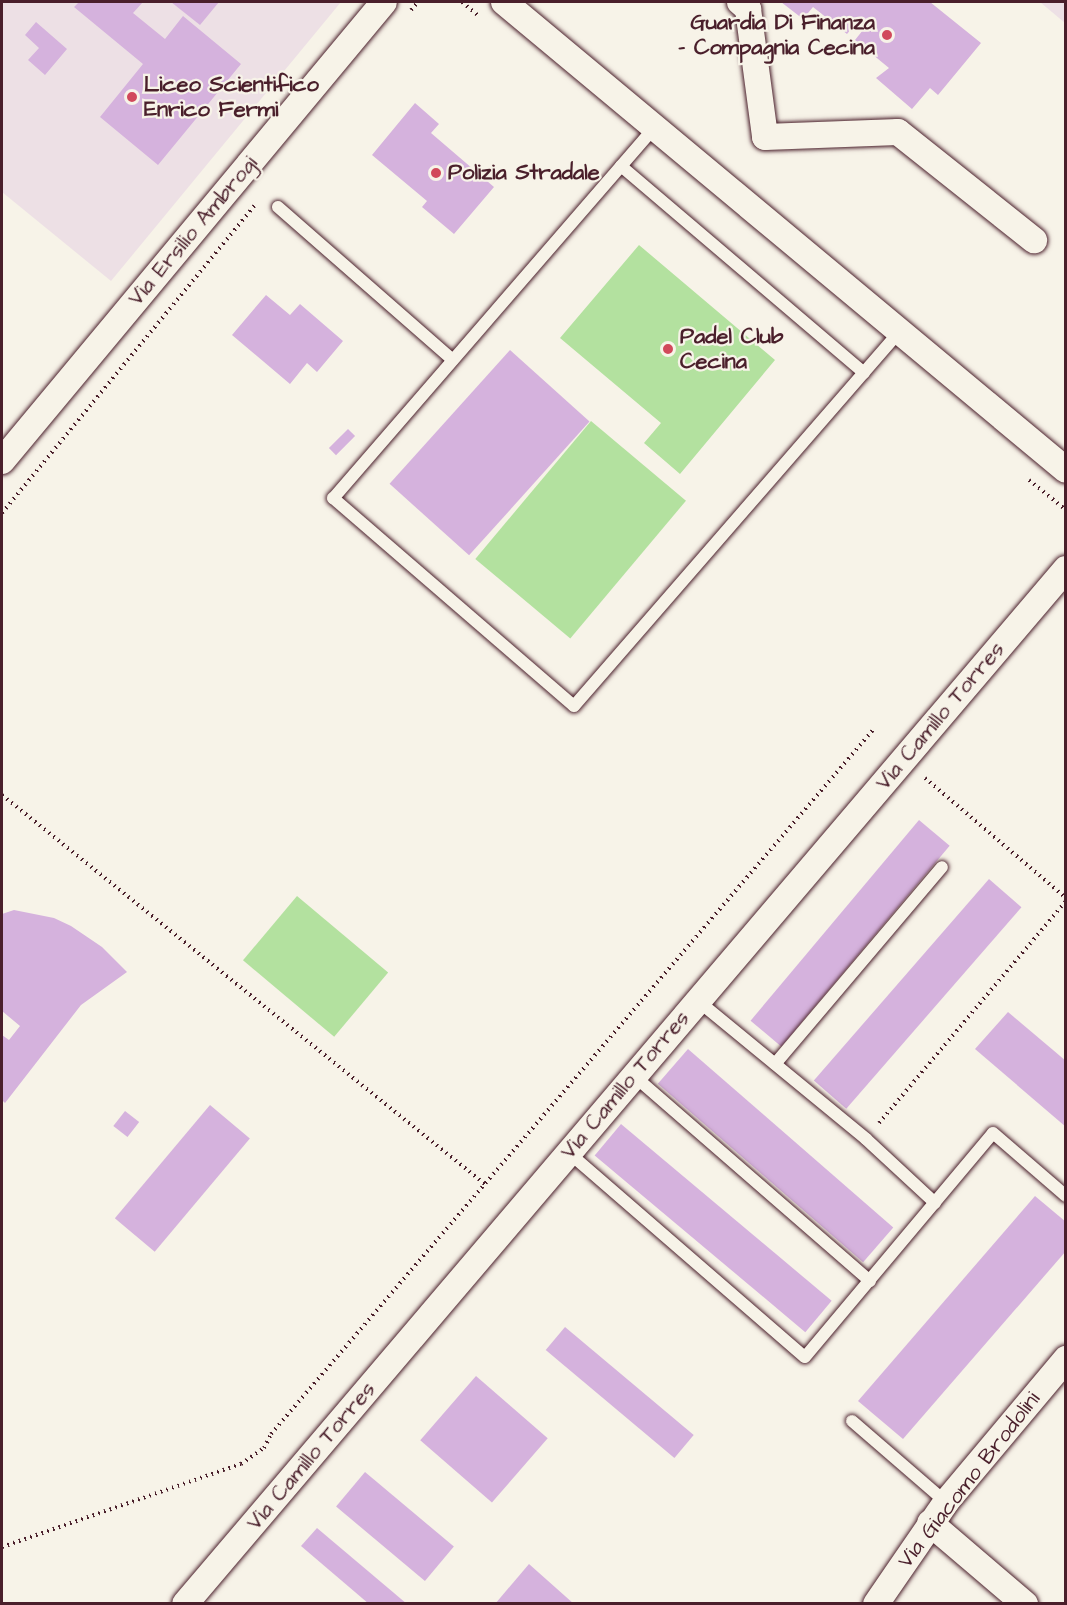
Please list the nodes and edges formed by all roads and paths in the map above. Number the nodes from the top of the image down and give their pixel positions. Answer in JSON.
{"nodes":[{"id":1,"x":384,"y":2,"type":"edge"},
{"id":2,"x":504,"y":2,"type":"edge"},
{"id":3,"x":740,"y":2,"type":"edge"},
{"id":4,"x":654,"y":128,"type":"junction"},
{"id":5,"x":621,"y":166,"type":"junction"},
{"id":6,"x":278,"y":207,"type":"dead end"},
{"id":7,"x":1034,"y":240,"type":"dead end"},
{"id":8,"x":898,"y":333,"type":"junction"},
{"id":9,"x":453,"y":360,"type":"junction"},
{"id":10,"x":864,"y":373,"type":"junction"},
{"id":11,"x":2,"y":461,"type":"edge"},
{"id":12,"x":1065,"y":470,"type":"edge"},
{"id":13,"x":1065,"y":569,"type":"edge"},
{"id":14,"x":873,"y":730,"type":"dead end"},
{"id":15,"x":903,"y":759,"type":"junction"},
{"id":16,"x":2,"y":795,"type":"edge"},
{"id":17,"x":942,"y":867,"type":"dead end"},
{"id":18,"x":1065,"y":900,"type":"edge"},
{"id":19,"x":697,"y":1000,"type":"junction"},
{"id":20,"x":775,"y":1064,"type":"junction"},
{"id":21,"x":633,"y":1075,"type":"junction"},
{"id":22,"x":866,"y":1139,"type":"junction"},
{"id":23,"x":568,"y":1152,"type":"junction"},
{"id":24,"x":486,"y":1185,"type":"junction"},
{"id":25,"x":1065,"y":1196,"type":"edge"},
{"id":26,"x":935,"y":1203,"type":"junction"},
{"id":27,"x":870,"y":1281,"type":"junction"},
{"id":28,"x":1065,"y":1359,"type":"edge"},
{"id":29,"x":852,"y":1421,"type":"dead end"},
{"id":30,"x":946,"y":1502,"type":"junction"},
{"id":31,"x":930,"y":1523,"type":"junction"},
{"id":32,"x":2,"y":1547,"type":"edge"},
{"id":33,"x":185,"y":1604,"type":"edge"},
{"id":34,"x":876,"y":1604,"type":"edge"},
{"id":35,"x":1025,"y":1604,"type":"edge"}],
"edges":[{"from":1,"to":11,"type":"street","name":"Via Ersilio Ambrogi"},
{"from":2,"to":4,"type":"street"},
{"from":3,"to":7,"type":"street"},
{"from":4,"to":5,"type":"lane"},
{"from":4,"to":8,"type":"street"},
{"from":5,"to":9,"type":"lane"},
{"from":5,"to":10,"type":"lane"},
{"from":6,"to":9,"type":"lane"},
{"from":8,"to":10,"type":"lane"},
{"from":8,"to":12,"type":"street"},
{"from":9,"to":10,"type":"lane"},
{"from":13,"to":15,"type":"street","name":"Via Camillo Torres"},
{"from":14,"to":24,"type":"path"},
{"from":15,"to":18,"type":"path"},
{"from":15,"to":19,"type":"street","name":"Via Camillo Torres"},
{"from":16,"to":24,"type":"path"},
{"from":17,"to":20,"type":"lane"},
{"from":18,"to":22,"type":"path"},
{"from":19,"to":20,"type":"lane"},
{"from":19,"to":21,"type":"street","name":"Via Camillo Torres"},
{"from":20,"to":22,"type":"lane"},
{"from":21,"to":23,"type":"street","name":"Via Camillo Torres"},
{"from":21,"to":27,"type":"lane"},
{"from":22,"to":26,"type":"lane"},
{"from":23,"to":27,"type":"lane"},
{"from":23,"to":33,"type":"street","name":"Via Camillo Torres"},
{"from":24,"to":32,"type":"path"},
{"from":25,"to":26,"type":"lane"},
{"from":26,"to":27,"type":"lane"},
{"from":28,"to":30,"type":"street","name":"Via Giacomo Brodolini"},
{"from":29,"to":30,"type":"lane"},
{"from":30,"to":31,"type":"street","name":"Via Giacomo Brodolini"},
{"from":31,"to":34,"type":"street","name":"Via Giacomo Brodolini"},
{"from":31,"to":35,"type":"street"}]}
